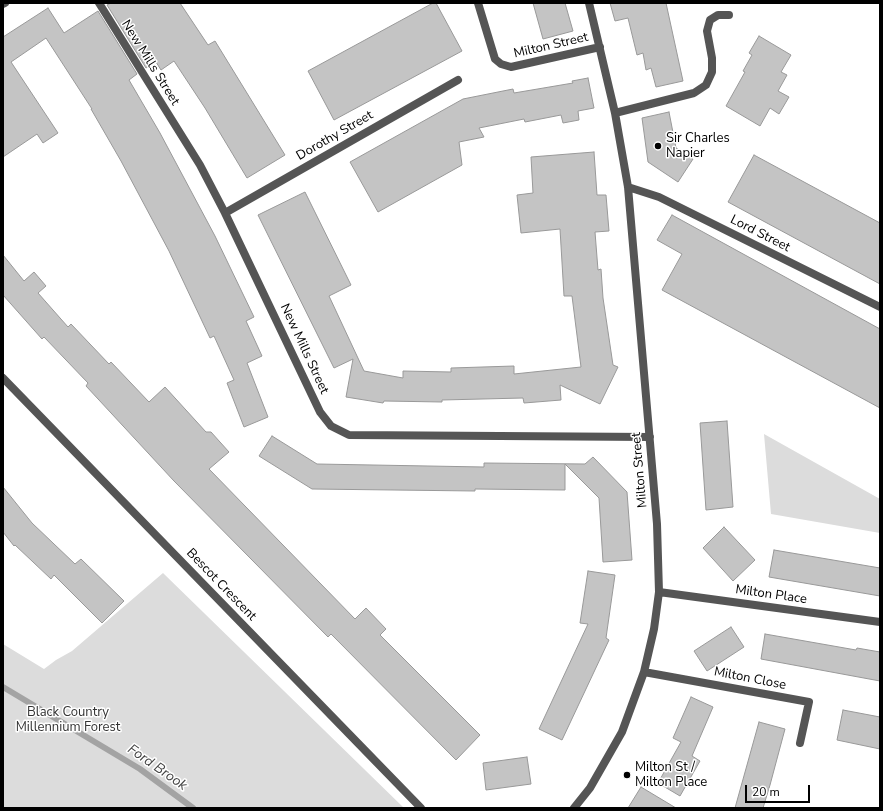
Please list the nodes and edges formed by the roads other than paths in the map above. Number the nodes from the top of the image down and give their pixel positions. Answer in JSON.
{"nodes":[{"id":1,"x":99,"y":3,"type":"edge"},
{"id":2,"x":478,"y":3,"type":"edge"},
{"id":3,"x":589,"y":3,"type":"edge"},
{"id":4,"x":729,"y":14,"type":"dead end"},
{"id":5,"x":600,"y":47,"type":"junction"},
{"id":6,"x":458,"y":80,"type":"dead end"},
{"id":7,"x":615,"y":113,"type":"junction"},
{"id":8,"x":628,"y":187,"type":"junction"},
{"id":9,"x":225,"y":213,"type":"junction"},
{"id":10,"x":880,"y":307,"type":"edge"},
{"id":11,"x":3,"y":378,"type":"edge"},
{"id":12,"x":650,"y":437,"type":"junction"},
{"id":13,"x":659,"y":592,"type":"junction"},
{"id":14,"x":880,"y":622,"type":"edge"},
{"id":15,"x":644,"y":672,"type":"junction"},
{"id":16,"x":800,"y":743,"type":"dead end"},
{"id":17,"x":421,"y":808,"type":"edge"},
{"id":18,"x":574,"y":808,"type":"edge"}],
"edges":[{"from":1,"to":9,"type":"street","name":"New Mills Street"},
{"from":2,"to":5,"type":"street","name":"Milton Street"},
{"from":3,"to":5,"type":"street","name":"Milton Street"},
{"from":4,"to":7,"type":"street"},
{"from":5,"to":7,"type":"street","name":"Milton Street"},
{"from":6,"to":9,"type":"street","name":"Dorothy Street"},
{"from":7,"to":8,"type":"street","name":"Milton Street"},
{"from":8,"to":10,"type":"street","name":"Lord Street"},
{"from":8,"to":12,"type":"street","name":"Milton Street"},
{"from":9,"to":12,"type":"street","name":"New Mills Street"},
{"from":11,"to":17,"type":"street","name":"Bescot Crescent"},
{"from":12,"to":13,"type":"street","name":"Milton Street"},
{"from":13,"to":14,"type":"street","name":"Milton Place"},
{"from":13,"to":15,"type":"street","name":"Milton Street"},
{"from":15,"to":16,"type":"street","name":"Milton Close"},
{"from":15,"to":18,"type":"street","name":"Milton Street"}]}
